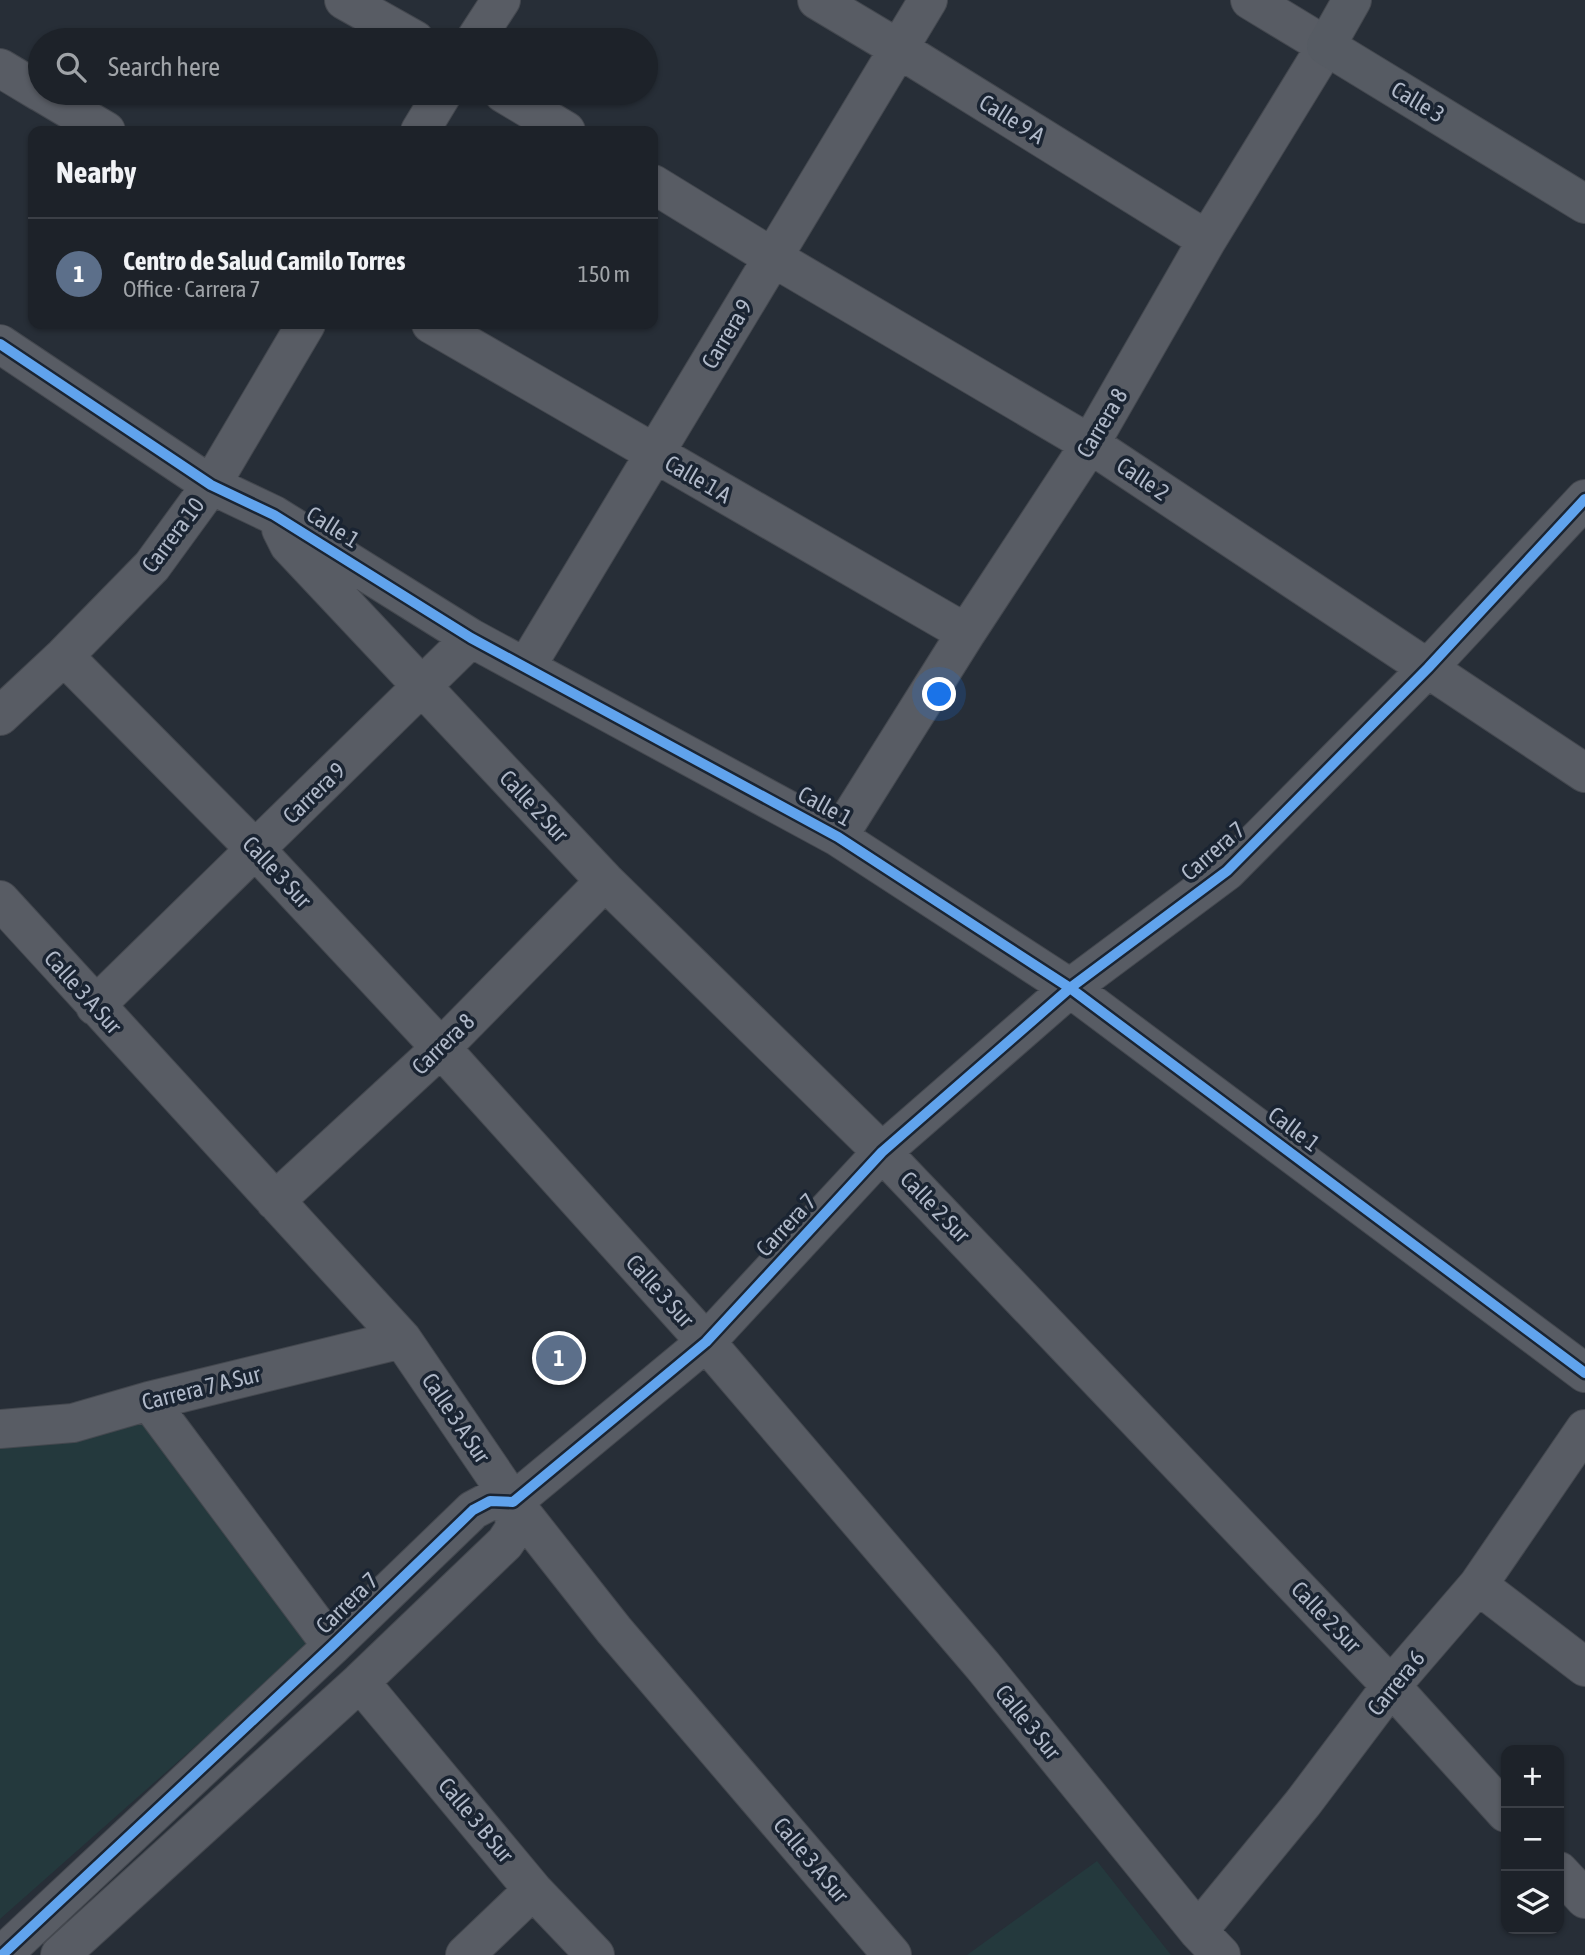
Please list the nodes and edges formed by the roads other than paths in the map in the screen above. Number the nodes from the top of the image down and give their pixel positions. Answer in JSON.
{"nodes":[{"id":1,"x":344,"y":0,"type":"edge"},
{"id":2,"x":501,"y":0,"type":"edge"},
{"id":3,"x":817,"y":0,"type":"edge"},
{"id":4,"x":928,"y":0,"type":"edge"},
{"id":5,"x":1250,"y":0,"type":"edge"},
{"id":6,"x":1352,"y":0,"type":"edge"},
{"id":7,"x":394,"y":28,"type":"edge"},
{"id":8,"x":483,"y":28,"type":"edge"},
{"id":9,"x":1326,"y":46,"type":"junction"},
{"id":10,"x":899,"y":49,"type":"junction"},
{"id":11,"x":0,"y":68,"type":"edge"},
{"id":12,"x":28,"y":84,"type":"edge"},
{"id":13,"x":63,"y":105,"type":"edge"},
{"id":14,"x":436,"y":105,"type":"edge"},
{"id":15,"x":523,"y":105,"type":"edge"},
{"id":16,"x":98,"y":126,"type":"edge"},
{"id":17,"x":423,"y":126,"type":"edge"},
{"id":18,"x":558,"y":126,"type":"edge"},
{"id":19,"x":658,"y":187,"type":"edge"},
{"id":20,"x":1585,"y":204,"type":"edge"},
{"id":21,"x":1207,"y":240,"type":"junction"},
{"id":22,"x":772,"y":257,"type":"junction"},
{"id":23,"x":303,"y":329,"type":"edge"},
{"id":24,"x":440,"y":329,"type":"edge"},
{"id":25,"x":0,"y":344,"type":"edge"},
{"id":26,"x":1090,"y":444,"type":"junction"},
{"id":27,"x":655,"y":454,"type":"junction"},
{"id":28,"x":211,"y":485,"type":"junction"},
{"id":29,"x":1585,"y":499,"type":"edge"},
{"id":30,"x":274,"y":515,"type":"junction"},
{"id":31,"x":966,"y":633,"type":"junction"},
{"id":32,"x":471,"y":638,"type":"junction"},
{"id":33,"x":64,"y":656,"type":"junction"},
{"id":34,"x":526,"y":667,"type":"junction"},
{"id":35,"x":1428,"y":668,"type":"junction"},
{"id":36,"x":422,"y":687,"type":"junction"},
{"id":37,"x":0,"y":716,"type":"edge"},
{"id":38,"x":1585,"y":772,"type":"edge"},
{"id":39,"x":838,"y":837,"type":"junction"},
{"id":40,"x":256,"y":849,"type":"junction"},
{"id":41,"x":605,"y":881,"type":"junction"},
{"id":42,"x":0,"y":900,"type":"edge"},
{"id":43,"x":1070,"y":988,"type":"junction"},
{"id":44,"x":95,"y":1006,"type":"junction"},
{"id":45,"x":441,"y":1048,"type":"junction"},
{"id":46,"x":882,"y":1152,"type":"junction"},
{"id":47,"x":275,"y":1201,"type":"junction"},
{"id":48,"x":402,"y":1339,"type":"junction"},
{"id":49,"x":706,"y":1342,"type":"junction"},
{"id":50,"x":1585,"y":1373,"type":"edge"},
{"id":51,"x":149,"y":1401,"type":"junction"},
{"id":52,"x":0,"y":1429,"type":"edge"},
{"id":53,"x":1585,"y":1429,"type":"edge"},
{"id":54,"x":513,"y":1502,"type":"junction"},
{"id":55,"x":1478,"y":1585,"type":"junction"},
{"id":56,"x":332,"y":1646,"type":"junction"},
{"id":57,"x":1585,"y":1667,"type":"edge"},
{"id":58,"x":360,"y":1682,"type":"junction"},
{"id":59,"x":1391,"y":1686,"type":"junction"},
{"id":60,"x":1501,"y":1808,"type":"edge"},
{"id":61,"x":1564,"y":1876,"type":"edge"},
{"id":62,"x":533,"y":1890,"type":"junction"},
{"id":63,"x":1585,"y":1899,"type":"edge"},
{"id":64,"x":1210,"y":1943,"type":"edge"},
{"id":65,"x":2,"y":1955,"type":"edge"},
{"id":66,"x":60,"y":1955,"type":"edge"},
{"id":67,"x":465,"y":1955,"type":"edge"},
{"id":68,"x":595,"y":1955,"type":"edge"},
{"id":69,"x":892,"y":1955,"type":"edge"}],
"edges":[{"from":1,"to":7,"type":"street"},
{"from":2,"to":8,"type":"street"},
{"from":3,"to":10,"type":"street","name":"Calle 9 A"},
{"from":4,"to":10,"type":"street","name":"Carrera 9"},
{"from":5,"to":9,"type":"street","name":"Calle 3"},
{"from":6,"to":9,"type":"street","name":"Carrera 8"},
{"from":9,"to":20,"type":"street","name":"Calle 3"},
{"from":9,"to":21,"type":"street","name":"Carrera 8"},
{"from":10,"to":21,"type":"street","name":"Calle 9 A"},
{"from":10,"to":22,"type":"street","name":"Carrera 9"},
{"from":11,"to":12,"type":"street"},
{"from":13,"to":16,"type":"street"},
{"from":14,"to":17,"type":"street"},
{"from":15,"to":18,"type":"street"},
{"from":19,"to":22,"type":"street","name":"Calle 2"},
{"from":21,"to":26,"type":"street","name":"Carrera 8"},
{"from":22,"to":26,"type":"street","name":"Calle 2"},
{"from":22,"to":27,"type":"street","name":"Carrera 9"},
{"from":23,"to":28,"type":"street","name":"Carrera 10"},
{"from":24,"to":27,"type":"street","name":"Calle 1 A"},
{"from":25,"to":28,"type":"street","name":"Calle 1"},
{"from":26,"to":31,"type":"street","name":"Carrera 8"},
{"from":26,"to":35,"type":"street","name":"Calle 2"},
{"from":27,"to":31,"type":"street","name":"Calle 1 A"},
{"from":27,"to":34,"type":"street","name":"Carrera 9"},
{"from":28,"to":30,"type":"street","name":"Calle 1"},
{"from":28,"to":33,"type":"street","name":"Carrera 10"},
{"from":29,"to":35,"type":"street","name":"Carrera 7"},
{"from":30,"to":32,"type":"street","name":"Calle 1"},
{"from":30,"to":36,"type":"street","name":"Calle 2 Sur"},
{"from":31,"to":39,"type":"street","name":"Carrera 8"},
{"from":32,"to":34,"type":"street","name":"Calle 1"},
{"from":32,"to":36,"type":"street","name":"Carrera 9"},
{"from":33,"to":37,"type":"street","name":"Carrera 10"},
{"from":33,"to":40,"type":"street","name":"Calle 3 Sur"},
{"from":34,"to":39,"type":"street","name":"Calle 1"},
{"from":35,"to":38,"type":"street","name":"Calle 2"},
{"from":35,"to":43,"type":"street","name":"Carrera 7"},
{"from":36,"to":40,"type":"street","name":"Carrera 9"},
{"from":36,"to":41,"type":"street","name":"Calle 2 Sur"},
{"from":39,"to":43,"type":"street","name":"Calle 1"},
{"from":40,"to":44,"type":"street","name":"Carrera 9"},
{"from":40,"to":45,"type":"street","name":"Calle 3 Sur"},
{"from":41,"to":45,"type":"street","name":"Carrera 8"},
{"from":41,"to":46,"type":"street","name":"Calle 2 Sur"},
{"from":42,"to":44,"type":"street","name":"Calle 3 A Sur"},
{"from":43,"to":46,"type":"street","name":"Carrera 7"},
{"from":43,"to":50,"type":"street","name":"Calle 1"},
{"from":44,"to":47,"type":"street","name":"Calle 3 A Sur"},
{"from":45,"to":47,"type":"street","name":"Carrera 8"},
{"from":45,"to":49,"type":"street","name":"Calle 3 Sur"},
{"from":46,"to":49,"type":"street","name":"Carrera 7"},
{"from":46,"to":59,"type":"street","name":"Calle 2 Sur"},
{"from":47,"to":48,"type":"street","name":"Calle 3 A Sur"},
{"from":48,"to":51,"type":"street","name":"Carrera 7 A Sur"},
{"from":48,"to":54,"type":"street","name":"Calle 3 A Sur"},
{"from":49,"to":54,"type":"street","name":"Carrera 7"},
{"from":49,"to":64,"type":"street","name":"Calle 3 Sur"},
{"from":51,"to":52,"type":"street","name":"Carrera 7 A Sur"},
{"from":51,"to":56,"type":"street"},
{"from":53,"to":55,"type":"street","name":"Carrera 6"},
{"from":54,"to":56,"type":"street","name":"Carrera 7"},
{"from":54,"to":58,"type":"street"},
{"from":54,"to":69,"type":"street","name":"Calle 3 A Sur"},
{"from":55,"to":57,"type":"street"},
{"from":55,"to":59,"type":"street","name":"Carrera 6"},
{"from":56,"to":65,"type":"street","name":"Carrera 7"},
{"from":58,"to":62,"type":"street","name":"Calle 3 B Sur"},
{"from":58,"to":66,"type":"street"},
{"from":59,"to":60,"type":"street","name":"Calle 2 Sur"},
{"from":59,"to":64,"type":"street","name":"Carrera 6"},
{"from":61,"to":63,"type":"street"},
{"from":62,"to":67,"type":"street"},
{"from":62,"to":68,"type":"street","name":"Calle 3 B Sur"}]}
